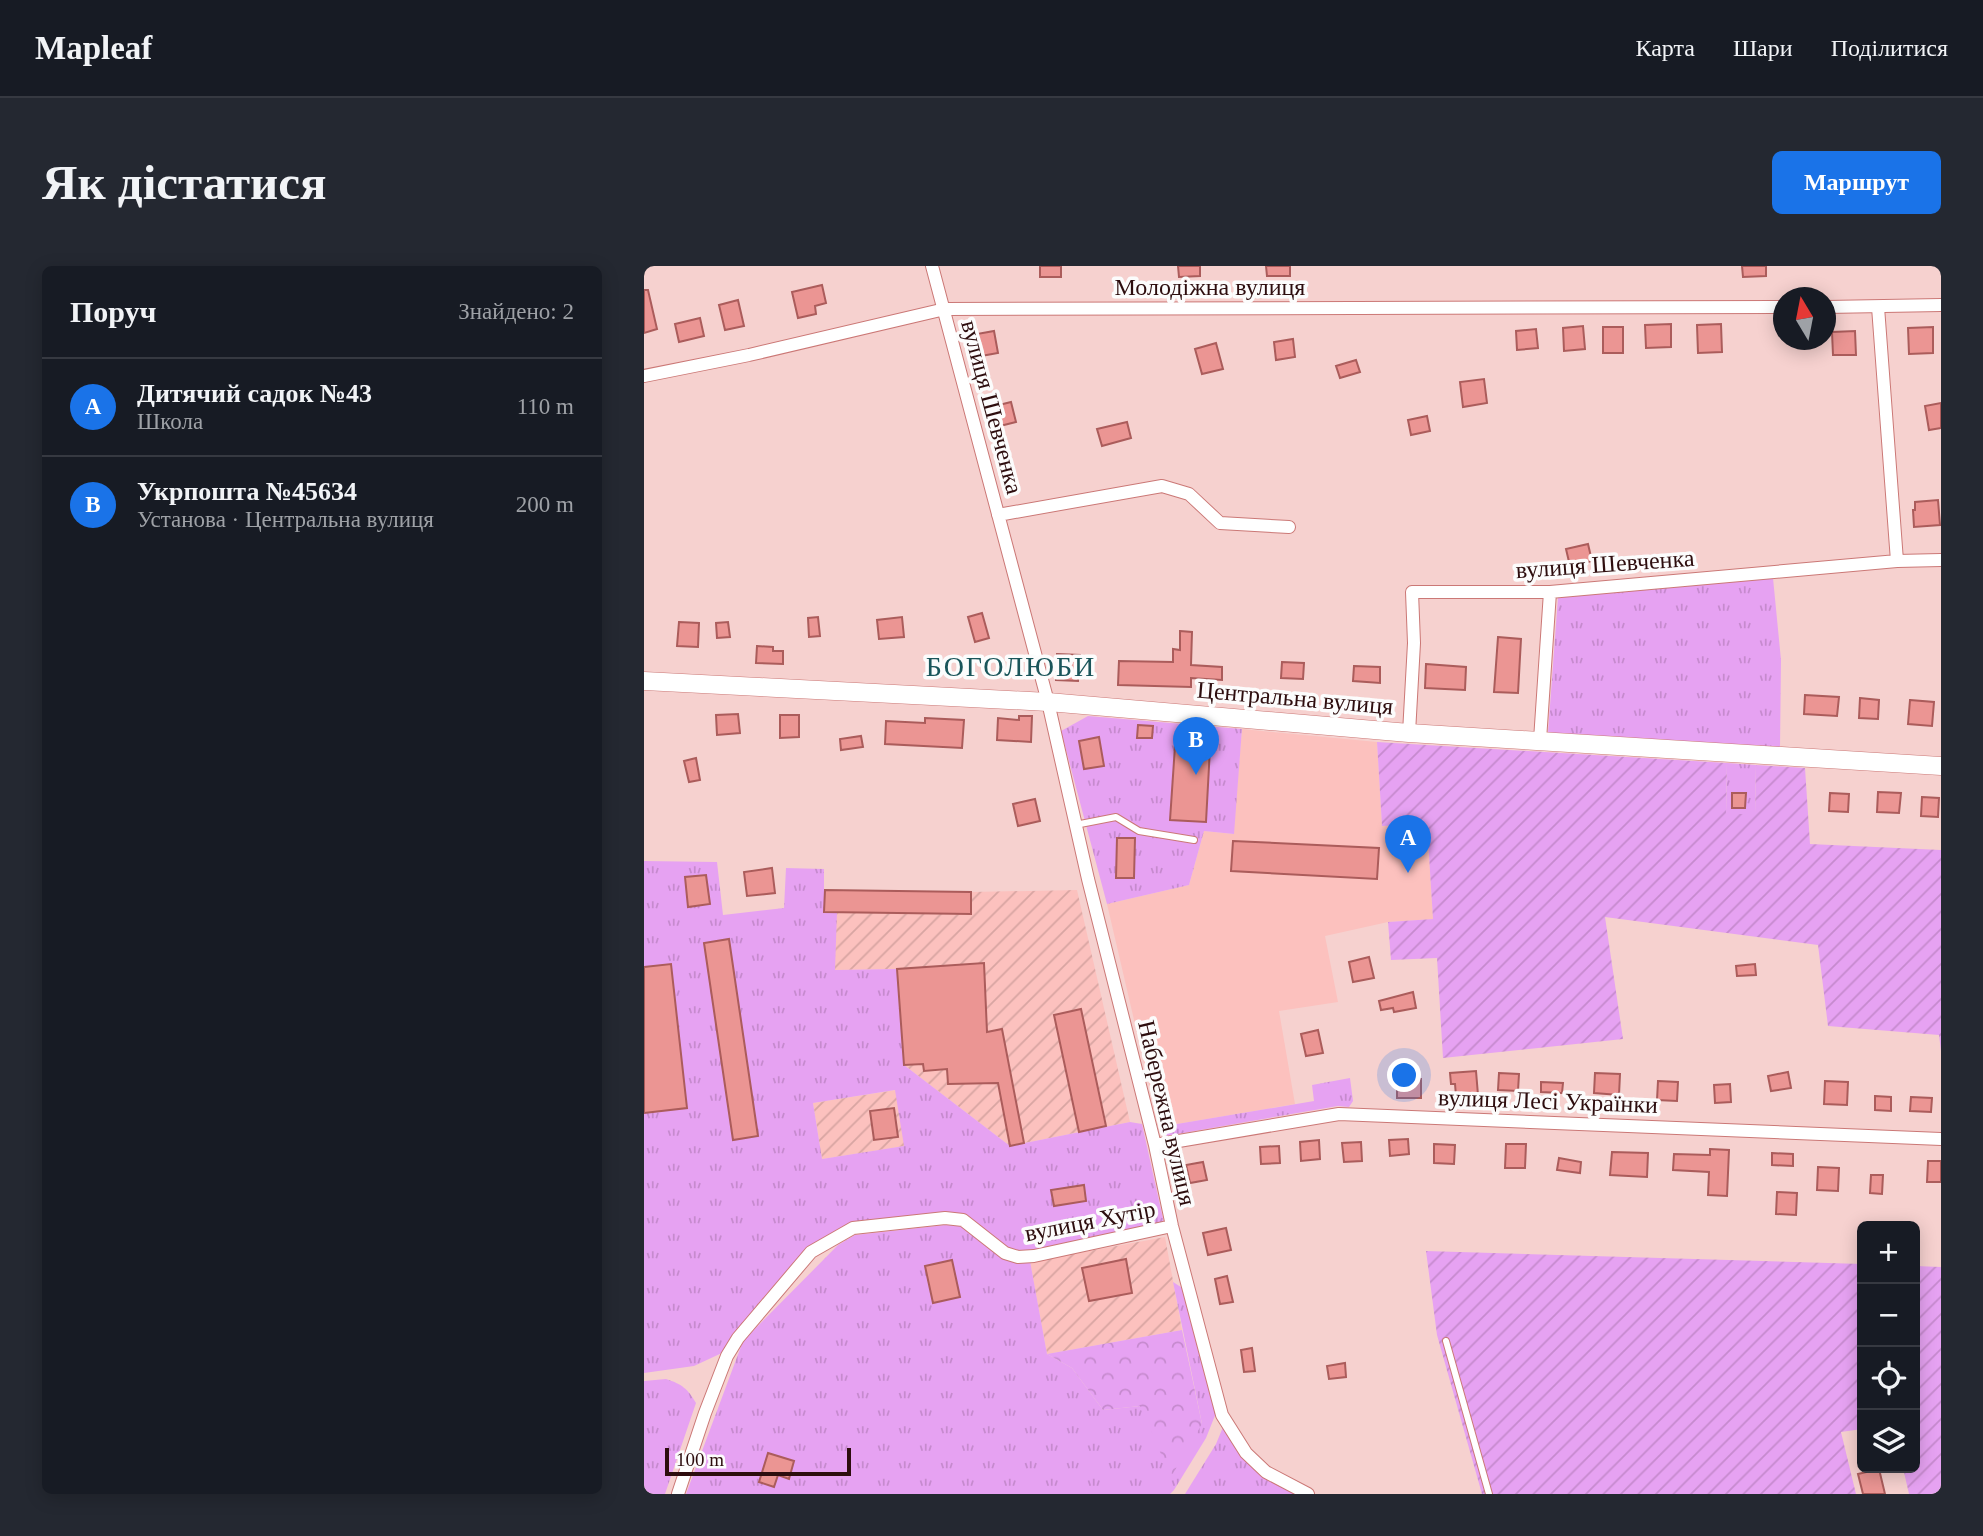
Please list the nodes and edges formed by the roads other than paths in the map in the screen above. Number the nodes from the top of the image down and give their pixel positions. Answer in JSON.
{"nodes":[{"id":1,"x":932,"y":266,"type":"edge"},
{"id":2,"x":1941,"y":305,"type":"edge"},
{"id":3,"x":1773,"y":307,"type":"edge"},
{"id":4,"x":1836,"y":307,"type":"edge"},
{"id":5,"x":1878,"y":307,"type":"junction"},
{"id":6,"x":945,"y":309,"type":"junction"},
{"id":7,"x":644,"y":376,"type":"edge"},
{"id":8,"x":998,"y":515,"type":"junction"},
{"id":9,"x":1289,"y":527,"type":"dead end"},
{"id":10,"x":1941,"y":560,"type":"edge"},
{"id":11,"x":1897,"y":561,"type":"junction"},
{"id":12,"x":1550,"y":592,"type":"junction"},
{"id":13,"x":644,"y":681,"type":"edge"},
{"id":14,"x":1048,"y":702,"type":"junction"},
{"id":15,"x":1409,"y":733,"type":"junction"},
{"id":16,"x":1540,"y":740,"type":"junction"},
{"id":17,"x":1941,"y":766,"type":"edge"},
{"id":18,"x":1075,"y":825,"type":"junction"},
{"id":19,"x":1194,"y":840,"type":"dead end"},
{"id":20,"x":1941,"y":1139,"type":"edge"},
{"id":21,"x":1155,"y":1145,"type":"junction"},
{"id":22,"x":1172,"y":1226,"type":"junction"},
{"id":23,"x":1446,"y":1341,"type":"dead end"},
{"id":24,"x":678,"y":1494,"type":"edge"},
{"id":25,"x":1308,"y":1494,"type":"edge"},
{"id":26,"x":1489,"y":1494,"type":"edge"}],
"edges":[{"from":1,"to":6,"type":"street","name":"вулиця Шевченка"},
{"from":2,"to":5,"type":"street"},
{"from":3,"to":6,"type":"street","name":"Молодіжна вулиця"},
{"from":4,"to":5,"type":"street"},
{"from":5,"to":11,"type":"street"},
{"from":6,"to":7,"type":"street","name":"Молодіжна вулиця"},
{"from":6,"to":8,"type":"street","name":"вулиця Шевченка"},
{"from":8,"to":9,"type":"street","name":"вулиця Шевченка"},
{"from":8,"to":14,"type":"street","name":"вулиця Шевченка"},
{"from":10,"to":11,"type":"street","name":"вулиця Шевченка"},
{"from":11,"to":12,"type":"street","name":"вулиця Шевченка"},
{"from":12,"to":15,"type":"street","name":"вулиця Шевченка"},
{"from":12,"to":16,"type":"street"},
{"from":13,"to":14,"type":"street","name":"Центральна вулиця"},
{"from":14,"to":15,"type":"street","name":"Центральна вулиця"},
{"from":14,"to":18,"type":"street","name":"Набережна вулиця"},
{"from":15,"to":16,"type":"street","name":"Центральна вулиця"},
{"from":16,"to":17,"type":"street","name":"Центральна вулиця"},
{"from":18,"to":19,"type":"lane"},
{"from":18,"to":21,"type":"street","name":"Набережна вулиця"},
{"from":20,"to":21,"type":"street","name":"вулиця Лесі Українки"},
{"from":21,"to":22,"type":"street","name":"Набережна вулиця"},
{"from":22,"to":24,"type":"street","name":"вулиця Хутір"},
{"from":22,"to":25,"type":"street","name":"Набережна вулиця"},
{"from":23,"to":26,"type":"lane"}]}
